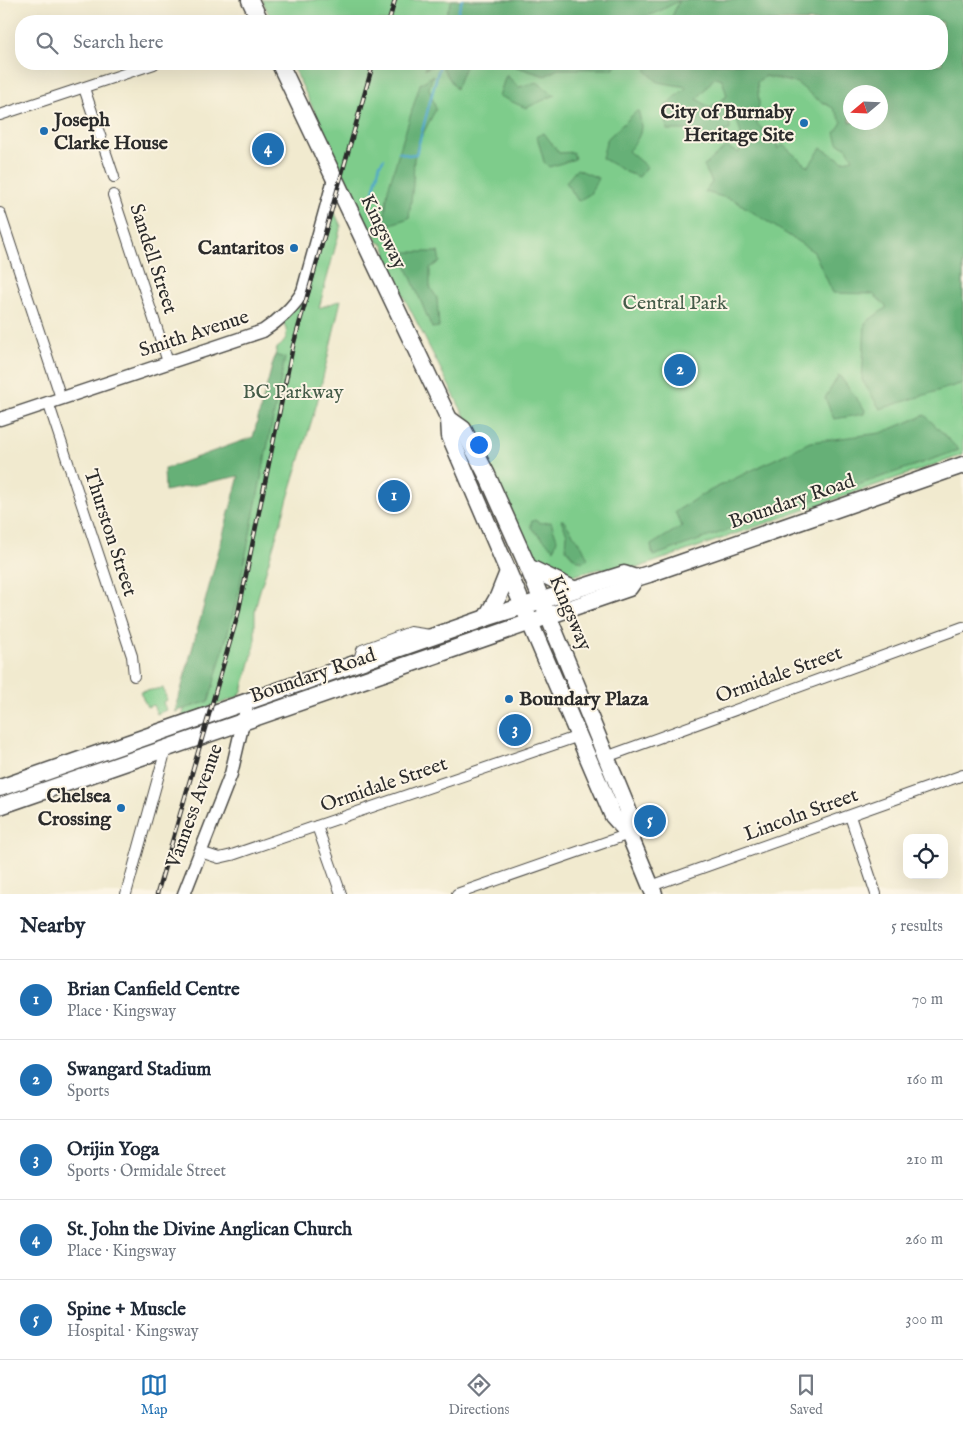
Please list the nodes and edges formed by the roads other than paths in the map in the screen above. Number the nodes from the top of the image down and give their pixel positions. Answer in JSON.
{"nodes":[{"id":1,"x":250,"y":0,"type":"edge"},
{"id":2,"x":257,"y":15,"type":"edge"},
{"id":3,"x":136,"y":70,"type":"edge"},
{"id":4,"x":283,"y":70,"type":"edge"},
{"id":5,"x":84,"y":88,"type":"junction"},
{"id":6,"x":0,"y":116,"type":"edge"},
{"id":7,"x":114,"y":177,"type":"dead end"},
{"id":8,"x":334,"y":179,"type":"junction"},
{"id":9,"x":113,"y":195,"type":"dead end"},
{"id":10,"x":0,"y":213,"type":"edge"},
{"id":11,"x":168,"y":362,"type":"junction"},
{"id":12,"x":61,"y":398,"type":"junction"},
{"id":13,"x":48,"y":402,"type":"junction"},
{"id":14,"x":0,"y":418,"type":"edge"},
{"id":15,"x":449,"y":419,"type":"junction"},
{"id":16,"x":963,"y":465,"type":"edge"},
{"id":17,"x":528,"y":568,"type":"junction"},
{"id":18,"x":508,"y":572,"type":"junction"},
{"id":19,"x":636,"y":578,"type":"junction"},
{"id":20,"x":573,"y":589,"type":"junction"},
{"id":21,"x":541,"y":600,"type":"junction"},
{"id":22,"x":522,"y":606,"type":"junction"},
{"id":23,"x":548,"y":617,"type":"junction"},
{"id":24,"x":486,"y":618,"type":"junction"},
{"id":25,"x":530,"y":623,"type":"junction"},
{"id":26,"x":963,"y":627,"type":"edge"},
{"id":27,"x":134,"y":676,"type":"dead end"},
{"id":28,"x":248,"y":701,"type":"junction"},
{"id":29,"x":242,"y":723,"type":"junction"},
{"id":30,"x":579,"y":736,"type":"junction"},
{"id":31,"x":166,"y":749,"type":"junction"},
{"id":32,"x":606,"y":756,"type":"junction"},
{"id":33,"x":963,"y":775,"type":"edge"},
{"id":34,"x":0,"y":788,"type":"edge"},
{"id":35,"x":0,"y":806,"type":"edge"},
{"id":36,"x":850,"y":816,"type":"junction"},
{"id":37,"x":317,"y":826,"type":"junction"},
{"id":38,"x":629,"y":834,"type":"junction"},
{"id":39,"x":200,"y":852,"type":"junction"},
{"id":40,"x":653,"y":890,"type":"edge"},
{"id":41,"x":126,"y":894,"type":"edge"},
{"id":42,"x":184,"y":894,"type":"edge"},
{"id":43,"x":341,"y":894,"type":"edge"},
{"id":44,"x":457,"y":894,"type":"edge"},
{"id":45,"x":876,"y":894,"type":"edge"}],
"edges":[{"from":1,"to":2,"type":"main road"},
{"from":3,"to":5,"type":"street"},
{"from":4,"to":8,"type":"main road","name":"Kingsway"},
{"from":5,"to":6,"type":"street"},
{"from":5,"to":7,"type":"street"},
{"from":8,"to":11,"type":"street","name":"Smith Avenue"},
{"from":8,"to":15,"type":"main road","name":"Kingsway"},
{"from":9,"to":11,"type":"street","name":"Sandell Street"},
{"from":10,"to":12,"type":"street"},
{"from":11,"to":12,"type":"street","name":"Smith Avenue"},
{"from":12,"to":13,"type":"street","name":"Smith Avenue"},
{"from":13,"to":14,"type":"street","name":"Smith Avenue"},
{"from":13,"to":27,"type":"street","name":"Thurston Street"},
{"from":15,"to":17,"type":"main road","name":"Kingsway"},
{"from":15,"to":18,"type":"main road","name":"Kingsway"},
{"from":16,"to":19,"type":"main road","name":"Boundary Road"},
{"from":17,"to":20,"type":"main road"},
{"from":17,"to":21,"type":"main road","name":"Kingsway"},
{"from":18,"to":22,"type":"main road","name":"Kingsway"},
{"from":18,"to":24,"type":"main road"},
{"from":19,"to":20,"type":"main road","name":"Boundary Road"},
{"from":19,"to":23,"type":"main road","name":"Boundary Road"},
{"from":20,"to":21,"type":"main road","name":"Boundary Road"},
{"from":21,"to":22,"type":"main road","name":"Boundary Road"},
{"from":21,"to":23,"type":"main road","name":"Kingsway"},
{"from":22,"to":24,"type":"main road","name":"Boundary Road"},
{"from":22,"to":25,"type":"main road","name":"Kingsway"},
{"from":23,"to":25,"type":"main road","name":"Boundary Road"},
{"from":23,"to":32,"type":"main road","name":"Kingsway"},
{"from":24,"to":28,"type":"main road","name":"Boundary Road"},
{"from":25,"to":29,"type":"main road","name":"Boundary Road"},
{"from":25,"to":30,"type":"main road","name":"Kingsway"},
{"from":26,"to":32,"type":"street","name":"Ormidale Street"},
{"from":28,"to":29,"type":"street","name":"Vanness Avenue"},
{"from":28,"to":34,"type":"main road","name":"Boundary Road"},
{"from":29,"to":31,"type":"main road","name":"Boundary Road"},
{"from":29,"to":39,"type":"street","name":"Vanness Avenue"},
{"from":30,"to":37,"type":"street","name":"Ormidale Street"},
{"from":30,"to":38,"type":"main road","name":"Kingsway"},
{"from":31,"to":35,"type":"main road","name":"Boundary Road"},
{"from":31,"to":41,"type":"street","name":"Vanness Avenue"},
{"from":32,"to":38,"type":"main road","name":"Kingsway"},
{"from":33,"to":36,"type":"street","name":"Lincoln Street"},
{"from":36,"to":40,"type":"street","name":"Lincoln Street"},
{"from":36,"to":45,"type":"street"},
{"from":37,"to":39,"type":"street","name":"Ormidale Street"},
{"from":37,"to":43,"type":"street"},
{"from":38,"to":40,"type":"main road","name":"Kingsway"},
{"from":38,"to":44,"type":"street"},
{"from":39,"to":42,"type":"street","name":"Vanness Avenue"}]}
